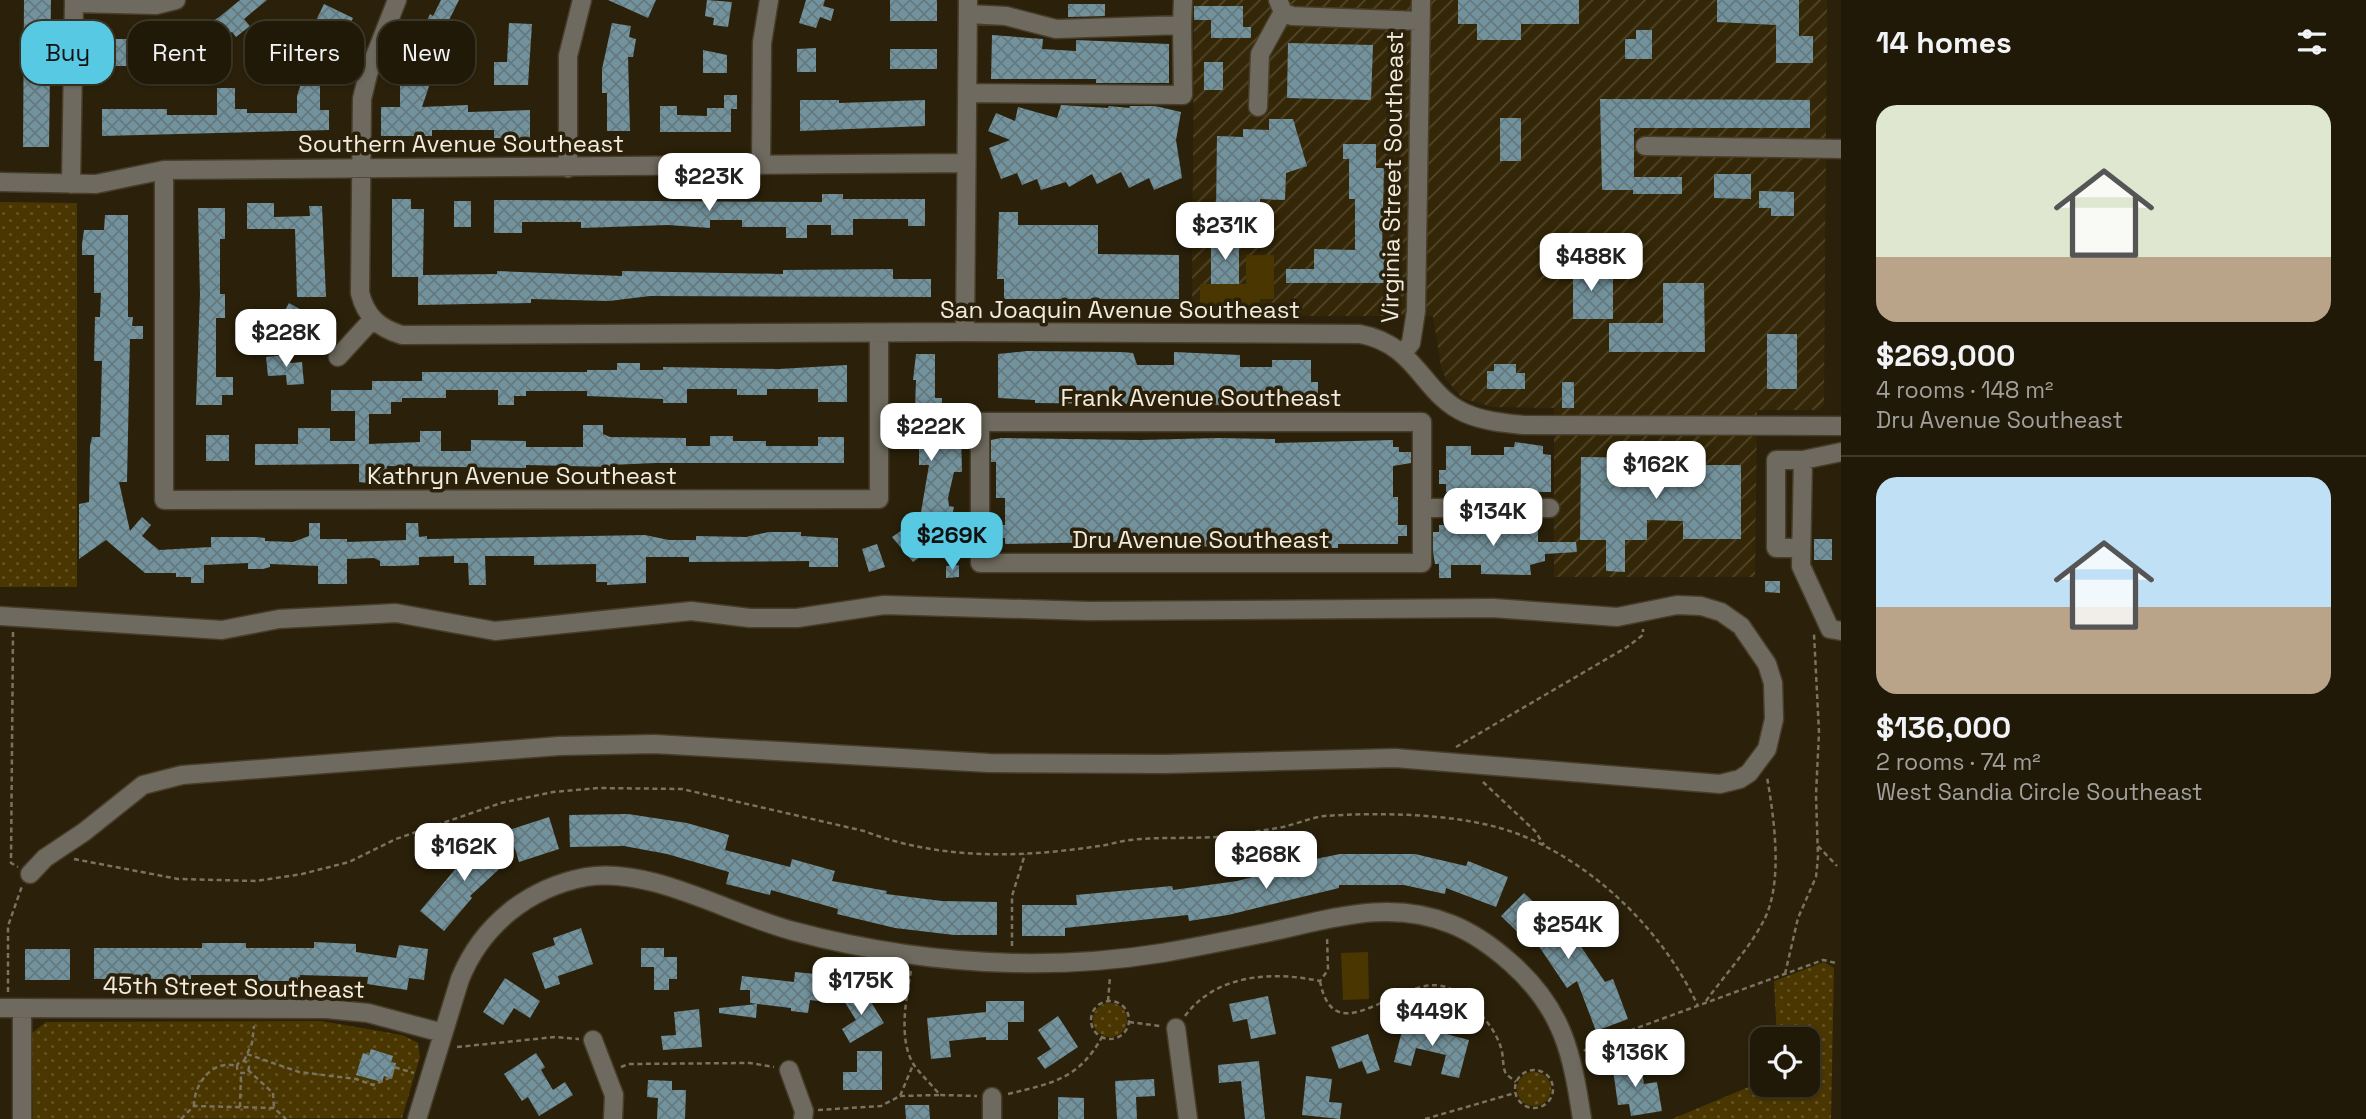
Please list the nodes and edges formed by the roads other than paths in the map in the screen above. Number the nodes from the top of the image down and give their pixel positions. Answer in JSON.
{"nodes":[{"id":1,"x":176,"y":0,"type":"edge"},
{"id":2,"x":397,"y":0,"type":"edge"},
{"id":3,"x":582,"y":0,"type":"edge"},
{"id":4,"x":769,"y":0,"type":"edge"},
{"id":5,"x":1183,"y":0,"type":"edge"},
{"id":6,"x":1377,"y":0,"type":"edge"},
{"id":7,"x":1421,"y":0,"type":"edge"},
{"id":8,"x":74,"y":1,"type":"edge"},
{"id":9,"x":1280,"y":6,"type":"edge"},
{"id":10,"x":968,"y":7,"type":"edge"},
{"id":11,"x":1376,"y":19,"type":"junction"},
{"id":12,"x":1420,"y":21,"type":"junction"},
{"id":13,"x":1182,"y":25,"type":"junction"},
{"id":14,"x":967,"y":93,"type":"junction"},
{"id":15,"x":1258,"y":107,"type":"dead end"},
{"id":16,"x":1645,"y":145,"type":"dead end"},
{"id":17,"x":1841,"y":149,"type":"edge"},
{"id":18,"x":966,"y":163,"type":"junction"},
{"id":19,"x":761,"y":165,"type":"junction"},
{"id":20,"x":360,"y":167,"type":"junction"},
{"id":21,"x":568,"y":168,"type":"junction"},
{"id":22,"x":163,"y":170,"type":"junction"},
{"id":23,"x":0,"y":182,"type":"edge"},
{"id":24,"x":71,"y":184,"type":"junction"},
{"id":25,"x":372,"y":320,"type":"junction"},
{"id":26,"x":965,"y":332,"type":"junction"},
{"id":27,"x":879,"y":333,"type":"junction"},
{"id":28,"x":1403,"y":353,"type":"junction"},
{"id":29,"x":338,"y":357,"type":"dead end"},
{"id":30,"x":1448,"y":402,"type":"junction"},
{"id":31,"x":1422,"y":422,"type":"junction"},
{"id":32,"x":1841,"y":426,"type":"edge"},
{"id":33,"x":1841,"y":452,"type":"edge"},
{"id":34,"x":1803,"y":460,"type":"junction"},
{"id":35,"x":1422,"y":508,"type":"junction"},
{"id":36,"x":1550,"y":508,"type":"dead end"},
{"id":37,"x":1801,"y":548,"type":"junction"},
{"id":38,"x":980,"y":563,"type":"joint"},
{"id":39,"x":6,"y":616,"type":"edge"},
{"id":40,"x":1841,"y":631,"type":"edge"},
{"id":41,"x":30,"y":874,"type":"road end"},
{"id":42,"x":10,"y":1004,"type":"edge"},
{"id":43,"x":1176,"y":1028,"type":"road end"},
{"id":44,"x":441,"y":1038,"type":"junction"},
{"id":45,"x":593,"y":1041,"type":"road end"},
{"id":46,"x":789,"y":1070,"type":"road end"},
{"id":47,"x":992,"y":1097,"type":"road end"},
{"id":48,"x":804,"y":1115,"type":"edge"},
{"id":49,"x":22,"y":1119,"type":"edge"},
{"id":50,"x":417,"y":1119,"type":"edge"},
{"id":51,"x":613,"y":1119,"type":"edge"},
{"id":52,"x":992,"y":1119,"type":"edge"},
{"id":53,"x":1188,"y":1119,"type":"edge"},
{"id":54,"x":1582,"y":1119,"type":"edge"}],
"edges":[{"from":1,"to":8,"type":"street"},
{"from":2,"to":20,"type":"street"},
{"from":3,"to":21,"type":"street"},
{"from":4,"to":19,"type":"street"},
{"from":5,"to":13,"type":"street"},
{"from":6,"to":11,"type":"street"},
{"from":7,"to":12,"type":"street","name":"Virginia Street Southeast"},
{"from":8,"to":24,"type":"street"},
{"from":9,"to":11,"type":"street"},
{"from":9,"to":15,"type":"street"},
{"from":10,"to":13,"type":"street"},
{"from":10,"to":14,"type":"street"},
{"from":11,"to":12,"type":"street"},
{"from":12,"to":28,"type":"street","name":"Virginia Street Southeast"},
{"from":13,"to":14,"type":"street"},
{"from":14,"to":18,"type":"street"},
{"from":16,"to":17,"type":"street"},
{"from":18,"to":19,"type":"street","name":"Southern Avenue Southeast"},
{"from":18,"to":26,"type":"street"},
{"from":19,"to":21,"type":"street","name":"Southern Avenue Southeast"},
{"from":20,"to":21,"type":"street","name":"Southern Avenue Southeast"},
{"from":20,"to":22,"type":"street","name":"Southern Avenue Southeast"},
{"from":20,"to":25,"type":"street"},
{"from":22,"to":24,"type":"street","name":"Southern Avenue Southeast"},
{"from":22,"to":27,"type":"street","name":"Kathryn Avenue Southeast"},
{"from":23,"to":24,"type":"street","name":"Southern Avenue Southeast"},
{"from":25,"to":27,"type":"street","name":"San Joaquin Avenue Southeast"},
{"from":25,"to":29,"type":"street"},
{"from":26,"to":27,"type":"street","name":"San Joaquin Avenue Southeast"},
{"from":26,"to":28,"type":"street","name":"San Joaquin Avenue Southeast"},
{"from":28,"to":30,"type":"street","name":"San Joaquin Avenue Southeast"},
{"from":30,"to":31,"type":"street"},
{"from":30,"to":32,"type":"street","name":"San Joaquin Avenue Southeast"},
{"from":31,"to":35,"type":"street"},
{"from":31,"to":38,"type":"street","name":"Frank Avenue Southeast"},
{"from":33,"to":34,"type":"street"},
{"from":34,"to":37,"type":"street"},
{"from":34,"to":37,"type":"street"},
{"from":35,"to":36,"type":"street"},
{"from":35,"to":38,"type":"street","name":"Dru Avenue Southeast"},
{"from":37,"to":40,"type":"street"},
{"from":39,"to":41,"type":"street"},
{"from":42,"to":44,"type":"street","name":"45th Street Southeast"},
{"from":42,"to":49,"type":"street"},
{"from":43,"to":53,"type":"street"},
{"from":44,"to":50,"type":"street"},
{"from":44,"to":54,"type":"street"},
{"from":45,"to":51,"type":"street"},
{"from":46,"to":48,"type":"street"},
{"from":47,"to":52,"type":"street"}]}
